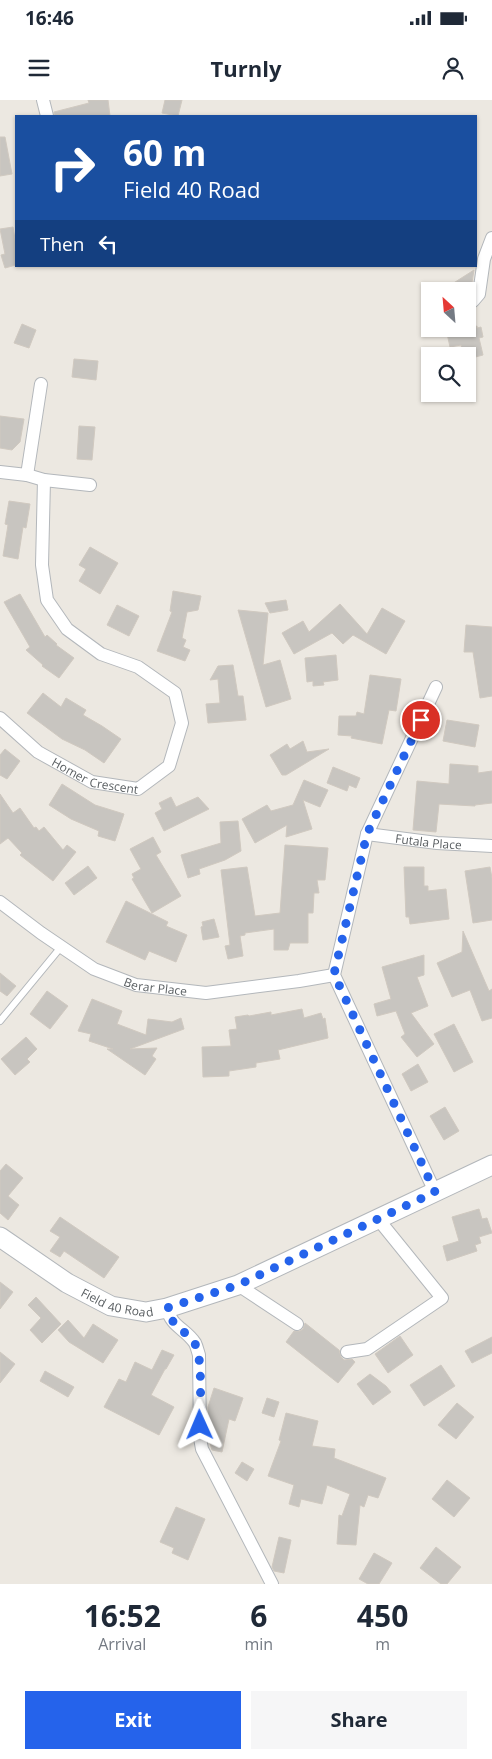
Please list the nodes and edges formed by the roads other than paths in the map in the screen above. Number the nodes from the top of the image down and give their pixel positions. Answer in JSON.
{"nodes":[{"id":1,"x":43,"y":100,"type":"edge"},
{"id":2,"x":47,"y":115,"type":"edge"},
{"id":3,"x":492,"y":238,"type":"edge"},
{"id":4,"x":476,"y":299,"type":"edge"},
{"id":5,"x":41,"y":384,"type":"dead end"},
{"id":6,"x":0,"y":472,"type":"edge"},
{"id":7,"x":27,"y":475,"type":"junction"},
{"id":8,"x":44,"y":480,"type":"junction"},
{"id":9,"x":90,"y":485,"type":"dead end"},
{"id":10,"x":436,"y":687,"type":"dead end"},
{"id":11,"x":0,"y":718,"type":"edge"},
{"id":12,"x":367,"y":834,"type":"junction"},
{"id":13,"x":492,"y":846,"type":"edge"},
{"id":14,"x":0,"y":902,"type":"edge"},
{"id":15,"x":61,"y":947,"type":"junction"},
{"id":16,"x":334,"y":974,"type":"junction"},
{"id":17,"x":0,"y":1021,"type":"edge"},
{"id":18,"x":492,"y":1165,"type":"edge"},
{"id":19,"x":435,"y":1192,"type":"junction"},
{"id":20,"x":378,"y":1219,"type":"junction"},
{"id":21,"x":0,"y":1237,"type":"edge"},
{"id":22,"x":238,"y":1285,"type":"junction"},
{"id":23,"x":167,"y":1308,"type":"junction"},
{"id":24,"x":297,"y":1324,"type":"dead end"},
{"id":25,"x":347,"y":1352,"type":"dead end"},
{"id":26,"x":272,"y":1584,"type":"edge"}],
"edges":[{"from":1,"to":2,"type":"street"},
{"from":3,"to":4,"type":"street"},
{"from":5,"to":7,"type":"street"},
{"from":6,"to":7,"type":"street"},
{"from":7,"to":8,"type":"street"},
{"from":8,"to":9,"type":"street"},
{"from":8,"to":11,"type":"street","name":"Homer Crescent"},
{"from":10,"to":12,"type":"street"},
{"from":12,"to":13,"type":"street","name":"Futala Place"},
{"from":12,"to":16,"type":"street"},
{"from":14,"to":15,"type":"street","name":"Berar Place"},
{"from":15,"to":16,"type":"street","name":"Berar Place"},
{"from":15,"to":17,"type":"lane"},
{"from":16,"to":19,"type":"street"},
{"from":18,"to":19,"type":"street","name":"Field 40 Road"},
{"from":19,"to":20,"type":"street","name":"Field 40 Road"},
{"from":20,"to":22,"type":"street","name":"Field 40 Road"},
{"from":20,"to":25,"type":"street"},
{"from":21,"to":23,"type":"street","name":"Field 40 Road"},
{"from":22,"to":23,"type":"street","name":"Field 40 Road"},
{"from":22,"to":24,"type":"street"},
{"from":23,"to":26,"type":"street"}]}
